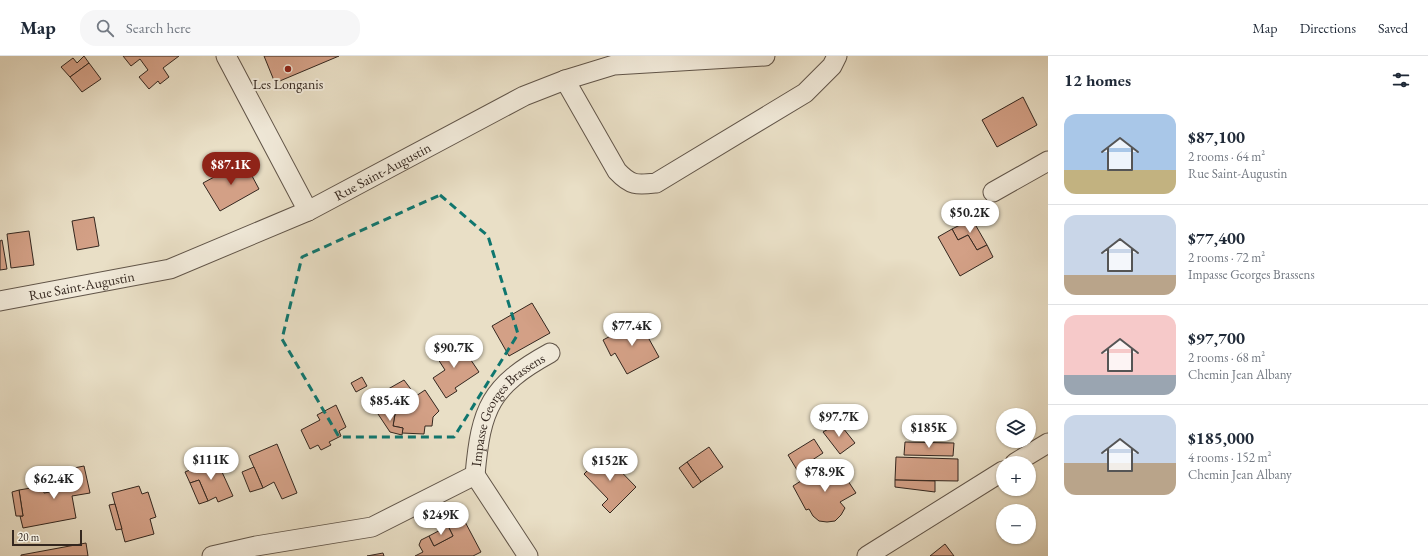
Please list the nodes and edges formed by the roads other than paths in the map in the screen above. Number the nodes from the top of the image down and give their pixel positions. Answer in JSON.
{"nodes":[{"id":1,"x":226,"y":56,"type":"edge"},
{"id":2,"x":765,"y":56,"type":"edge"},
{"id":3,"x":837,"y":56,"type":"edge"},
{"id":4,"x":565,"y":80,"type":"junction"},
{"id":5,"x":1048,"y":162,"type":"edge"},
{"id":6,"x":994,"y":192,"type":"dead end"},
{"id":7,"x":308,"y":211,"type":"junction"},
{"id":8,"x":0,"y":301,"type":"edge"},
{"id":9,"x":550,"y":352,"type":"dead end"},
{"id":10,"x":1048,"y":443,"type":"edge"},
{"id":11,"x":1027,"y":456,"type":"edge"},
{"id":12,"x":475,"y":475,"type":"junction"},
{"id":13,"x":996,"y":475,"type":"edge"},
{"id":14,"x":212,"y":556,"type":"edge"},
{"id":15,"x":528,"y":556,"type":"edge"},
{"id":16,"x":867,"y":556,"type":"edge"}],
"edges":[{"from":1,"to":7,"type":"street"},
{"from":2,"to":4,"type":"street","name":"Rue Saint-Augustin"},
{"from":3,"to":4,"type":"street"},
{"from":4,"to":7,"type":"street","name":"Rue Saint-Augustin"},
{"from":5,"to":6,"type":"street"},
{"from":7,"to":8,"type":"street","name":"Rue Saint-Augustin"},
{"from":9,"to":12,"type":"street","name":"Impasse Georges Brassens"},
{"from":10,"to":11,"type":"street"},
{"from":12,"to":14,"type":"street","name":"Impasse Georges Brassens"},
{"from":12,"to":15,"type":"street","name":"Impasse Georges Brassens"},
{"from":13,"to":16,"type":"street"}]}
